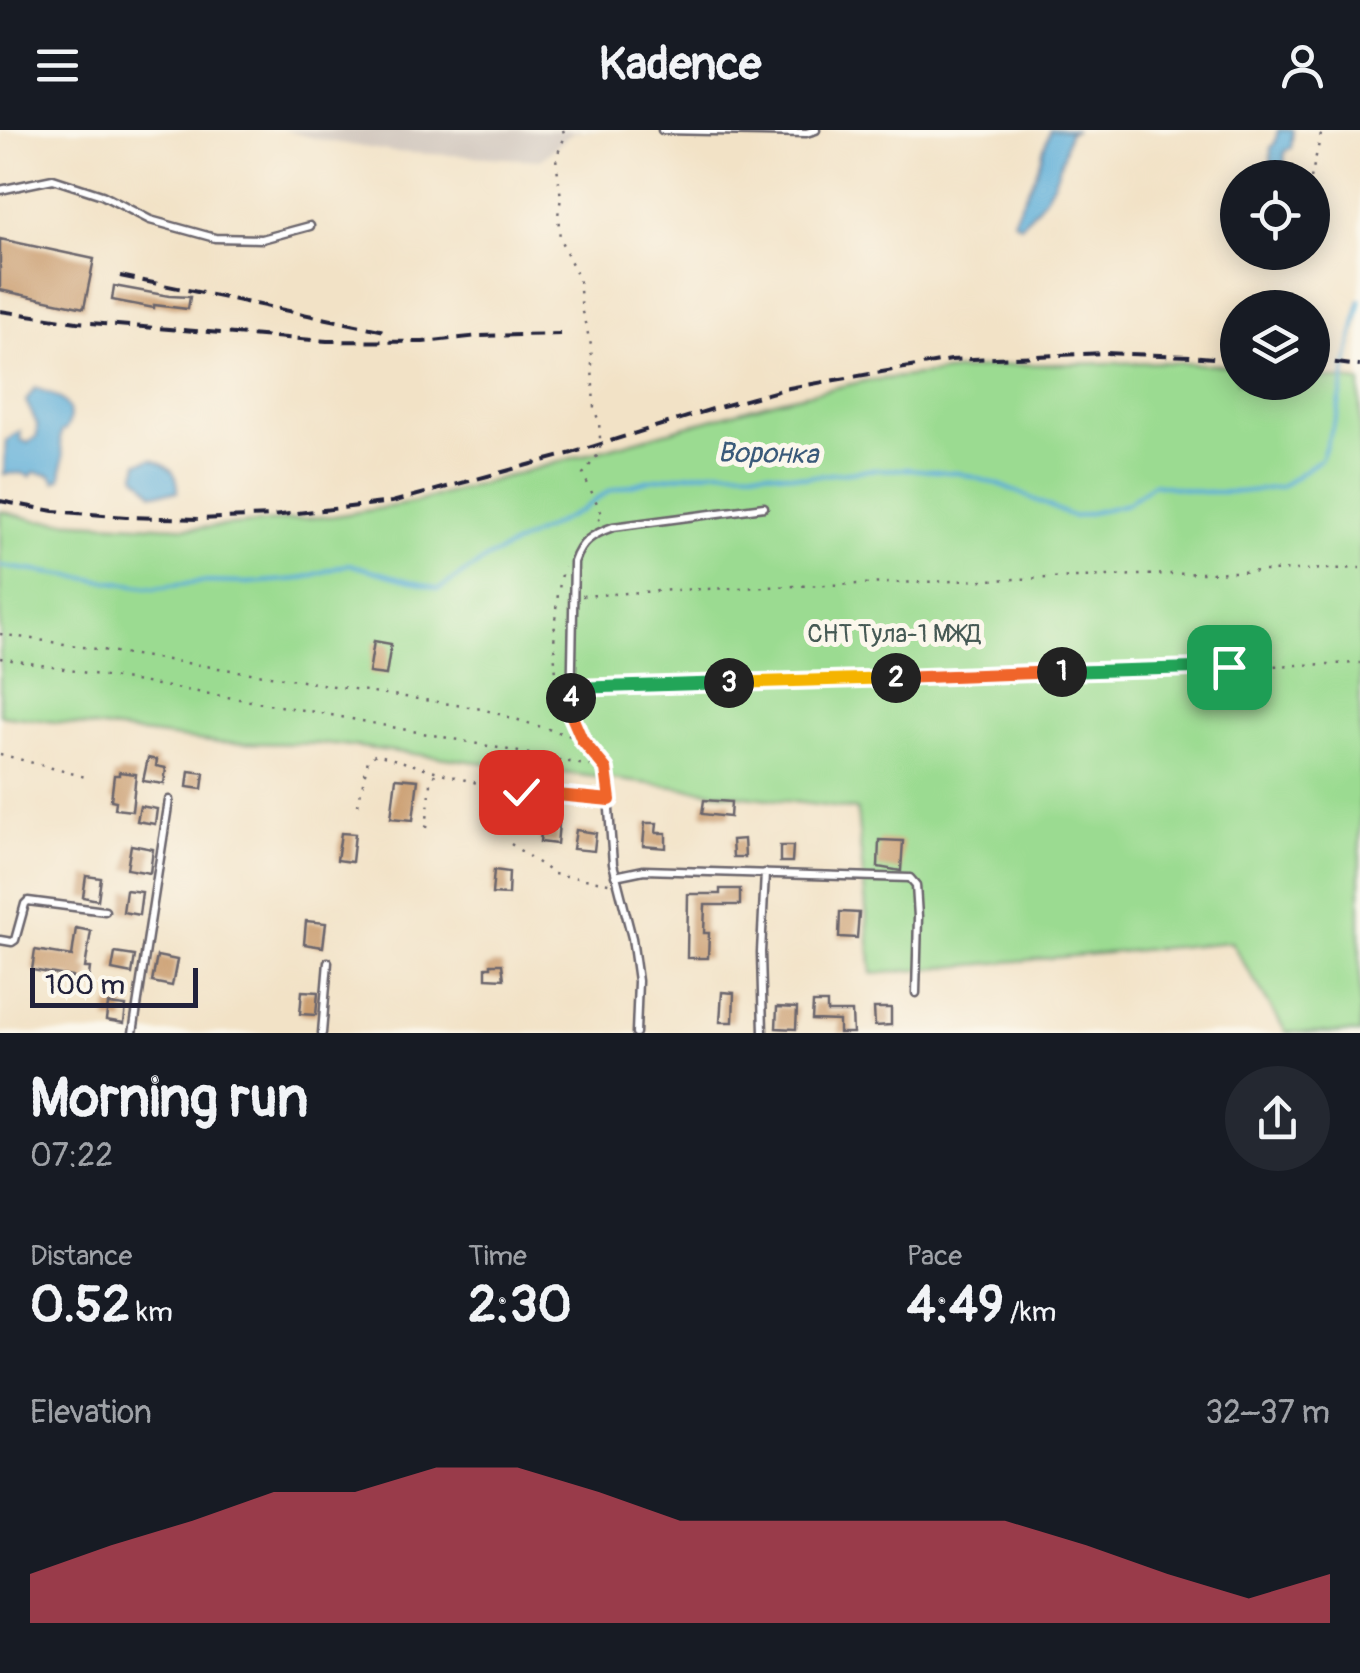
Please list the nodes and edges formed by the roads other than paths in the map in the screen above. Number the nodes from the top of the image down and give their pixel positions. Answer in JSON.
{"nodes":[{"id":1,"x":662,"y":130,"type":"edge"},
{"id":2,"x":816,"y":130,"type":"edge"},
{"id":3,"x":0,"y":190,"type":"edge"},
{"id":4,"x":310,"y":226,"type":"dead end"},
{"id":5,"x":764,"y":506,"type":"dead end"},
{"id":6,"x":521,"y":792,"type":"road end"},
{"id":7,"x":169,"y":800,"type":"dead end"},
{"id":8,"x":610,"y":800,"type":"junction"},
{"id":9,"x":764,"y":873,"type":"junction"},
{"id":10,"x":616,"y":880,"type":"junction"},
{"id":11,"x":106,"y":911,"type":"dead end"},
{"id":12,"x":0,"y":940,"type":"edge"},
{"id":13,"x":328,"y":962,"type":"dead end"},
{"id":14,"x":916,"y":993,"type":"dead end"},
{"id":15,"x":133,"y":1033,"type":"edge"},
{"id":16,"x":322,"y":1033,"type":"edge"},
{"id":17,"x":636,"y":1033,"type":"edge"},
{"id":18,"x":763,"y":1033,"type":"edge"}],
"edges":[{"from":1,"to":2,"type":"lane"},
{"from":3,"to":4,"type":"lane"},
{"from":5,"to":8,"type":"lane"},
{"from":6,"to":8,"type":"lane"},
{"from":7,"to":15,"type":"lane"},
{"from":8,"to":10,"type":"lane"},
{"from":9,"to":10,"type":"lane"},
{"from":9,"to":14,"type":"lane"},
{"from":9,"to":18,"type":"lane"},
{"from":10,"to":17,"type":"lane"},
{"from":11,"to":12,"type":"lane"},
{"from":13,"to":16,"type":"lane"}]}
